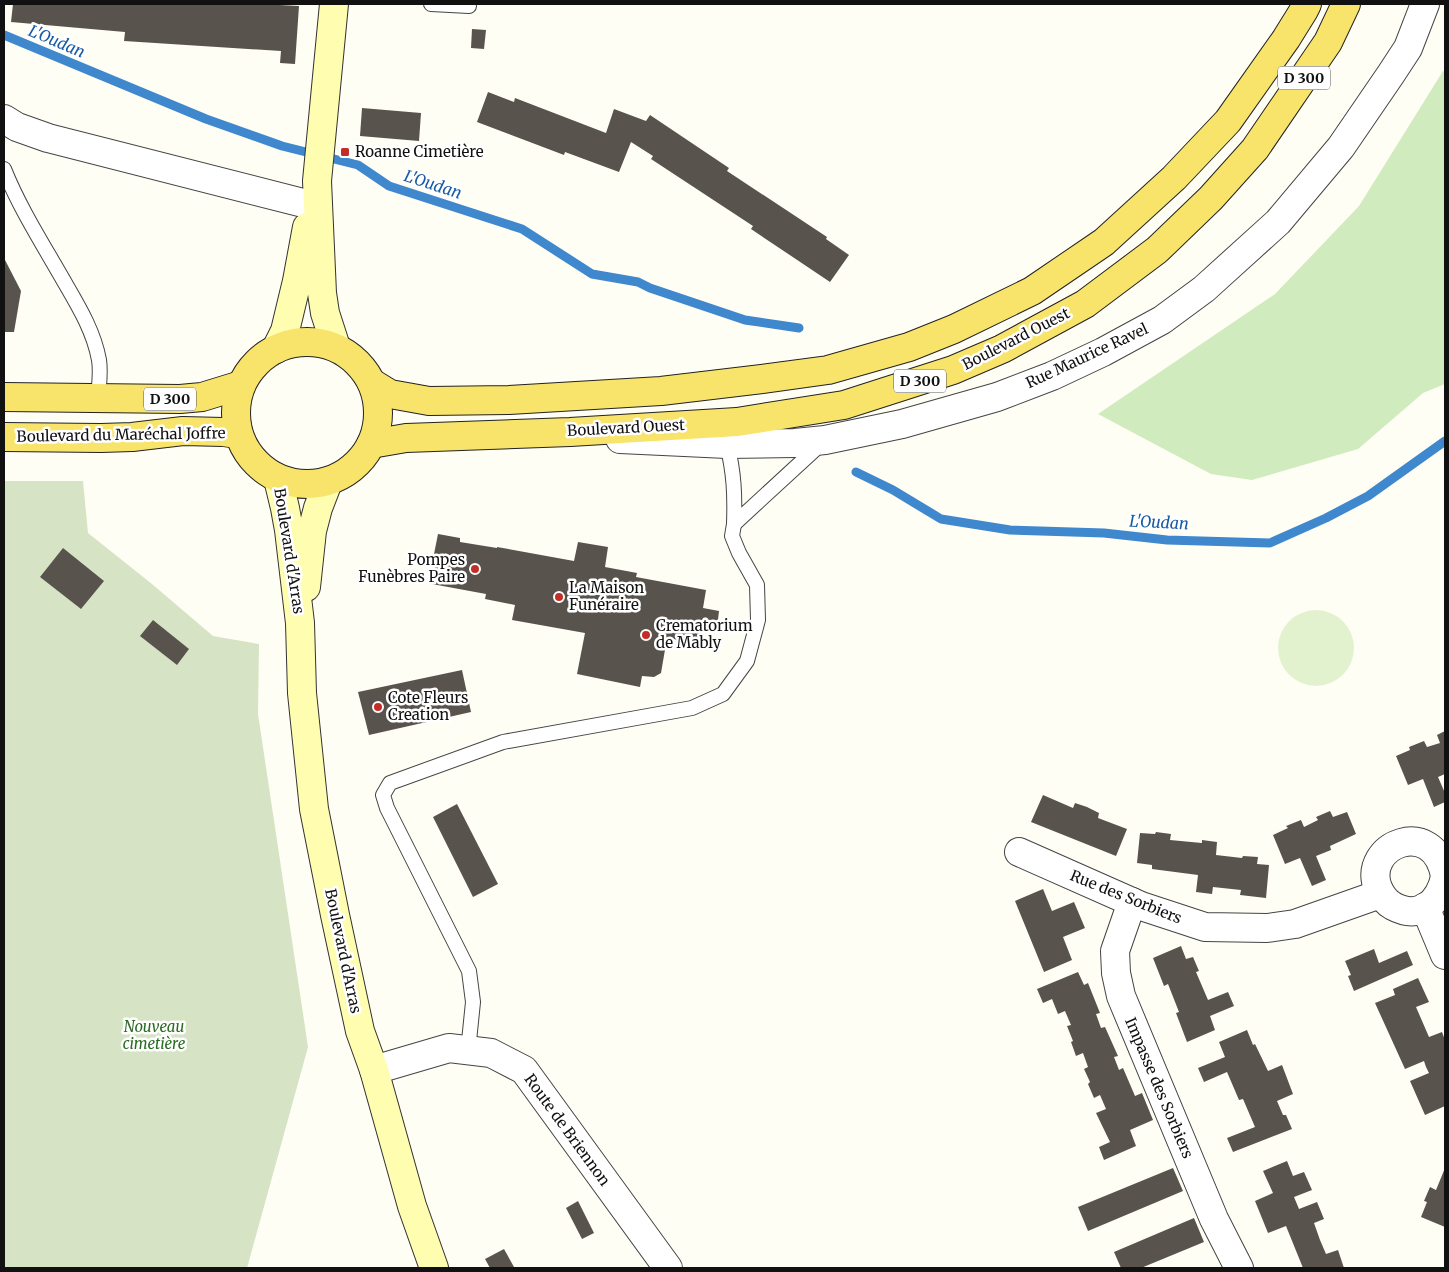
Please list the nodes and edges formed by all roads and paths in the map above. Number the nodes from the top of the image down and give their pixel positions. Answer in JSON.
{"nodes":[{"id":1,"x":334,"y":4,"type":"edge"},
{"id":2,"x":431,"y":4,"type":"edge"},
{"id":3,"x":1307,"y":4,"type":"edge"},
{"id":4,"x":1346,"y":4,"type":"edge"},
{"id":5,"x":1426,"y":4,"type":"edge"},
{"id":6,"x":469,"y":6,"type":"dead end"},
{"id":7,"x":4,"y":119,"type":"edge"},
{"id":8,"x":4,"y":169,"type":"edge"},
{"id":9,"x":314,"y":193,"type":"junction"},
{"id":10,"x":336,"y":347,"type":"junction"},
{"id":11,"x":276,"y":348,"type":"junction"},
{"id":12,"x":372,"y":383,"type":"junction"},
{"id":13,"x":240,"y":385,"type":"junction"},
{"id":14,"x":4,"y":397,"type":"edge"},
{"id":15,"x":98,"y":398,"type":"junction"},
{"id":16,"x":238,"y":434,"type":"junction"},
{"id":17,"x":511,"y":434,"type":"junction"},
{"id":18,"x":4,"y":437,"type":"edge"},
{"id":19,"x":825,"y":440,"type":"junction"},
{"id":20,"x":371,"y":444,"type":"junction"},
{"id":21,"x":727,"y":444,"type":"junction"},
{"id":22,"x":278,"y":479,"type":"junction"},
{"id":23,"x":328,"y":482,"type":"junction"},
{"id":24,"x":734,"y":524,"type":"junction"},
{"id":25,"x":300,"y":623,"type":"junction"},
{"id":26,"x":1019,"y":852,"type":"dead end"},
{"id":27,"x":1443,"y":863,"type":"edge"},
{"id":28,"x":1380,"y":894,"type":"junction"},
{"id":29,"x":1132,"y":902,"type":"junction"},
{"id":30,"x":1425,"y":907,"type":"junction"},
{"id":31,"x":1445,"y":955,"type":"edge"},
{"id":32,"x":468,"y":1050,"type":"junction"},
{"id":33,"x":374,"y":1070,"type":"junction"},
{"id":34,"x":434,"y":1268,"type":"edge"},
{"id":35,"x":668,"y":1268,"type":"edge"},
{"id":36,"x":1238,"y":1268,"type":"edge"}],
"edges":[{"from":1,"to":9,"type":"main road"},
{"from":2,"to":6,"type":"lane"},
{"from":3,"to":12,"type":"main road","number":"D 300"},
{"from":4,"to":17,"type":"main road","name":"Boulevard Ouest","number":"D 300"},
{"from":5,"to":19,"type":"street","name":"Rue Maurice Ravel"},
{"from":7,"to":9,"type":"street"},
{"from":8,"to":15,"type":"lane"},
{"from":9,"to":10,"type":"main road"},
{"from":9,"to":11,"type":"main road"},
{"from":10,"to":11,"type":"main road"},
{"from":10,"to":12,"type":"main road"},
{"from":11,"to":13,"type":"main road"},
{"from":12,"to":20,"type":"main road"},
{"from":13,"to":15,"type":"main road","number":"D 300"},
{"from":13,"to":16,"type":"main road"},
{"from":14,"to":15,"type":"main road","number":"D 300"},
{"from":16,"to":18,"type":"main road","name":"Boulevard du Maréchal Joffre","number":"D 300"},
{"from":16,"to":22,"type":"main road"},
{"from":17,"to":20,"type":"main road","name":"Boulevard Ouest","number":"D 300"},
{"from":17,"to":21,"type":"street","name":"Rue Maurice Ravel"},
{"from":19,"to":21,"type":"street","name":"Rue Maurice Ravel"},
{"from":19,"to":24,"type":"lane"},
{"from":20,"to":23,"type":"main road"},
{"from":21,"to":24,"type":"lane"},
{"from":22,"to":23,"type":"main road"},
{"from":22,"to":25,"type":"main road","name":"Boulevard d'Arras"},
{"from":23,"to":25,"type":"main road","name":"Boulevard d'Arras"},
{"from":24,"to":32,"type":"lane"},
{"from":25,"to":33,"type":"main road","name":"Boulevard d'Arras"},
{"from":26,"to":29,"type":"street","name":"Rue des Sorbiers"},
{"from":27,"to":28,"type":"street"},
{"from":27,"to":30,"type":"street"},
{"from":28,"to":29,"type":"street","name":"Rue des Sorbiers"},
{"from":28,"to":30,"type":"street"},
{"from":29,"to":36,"type":"street","name":"Impasse des Sorbiers"},
{"from":30,"to":31,"type":"street"},
{"from":32,"to":33,"type":"street","name":"Route de Briennon"},
{"from":32,"to":35,"type":"street","name":"Route de Briennon"},
{"from":33,"to":34,"type":"main road","name":"Boulevard d'Arras"}]}
